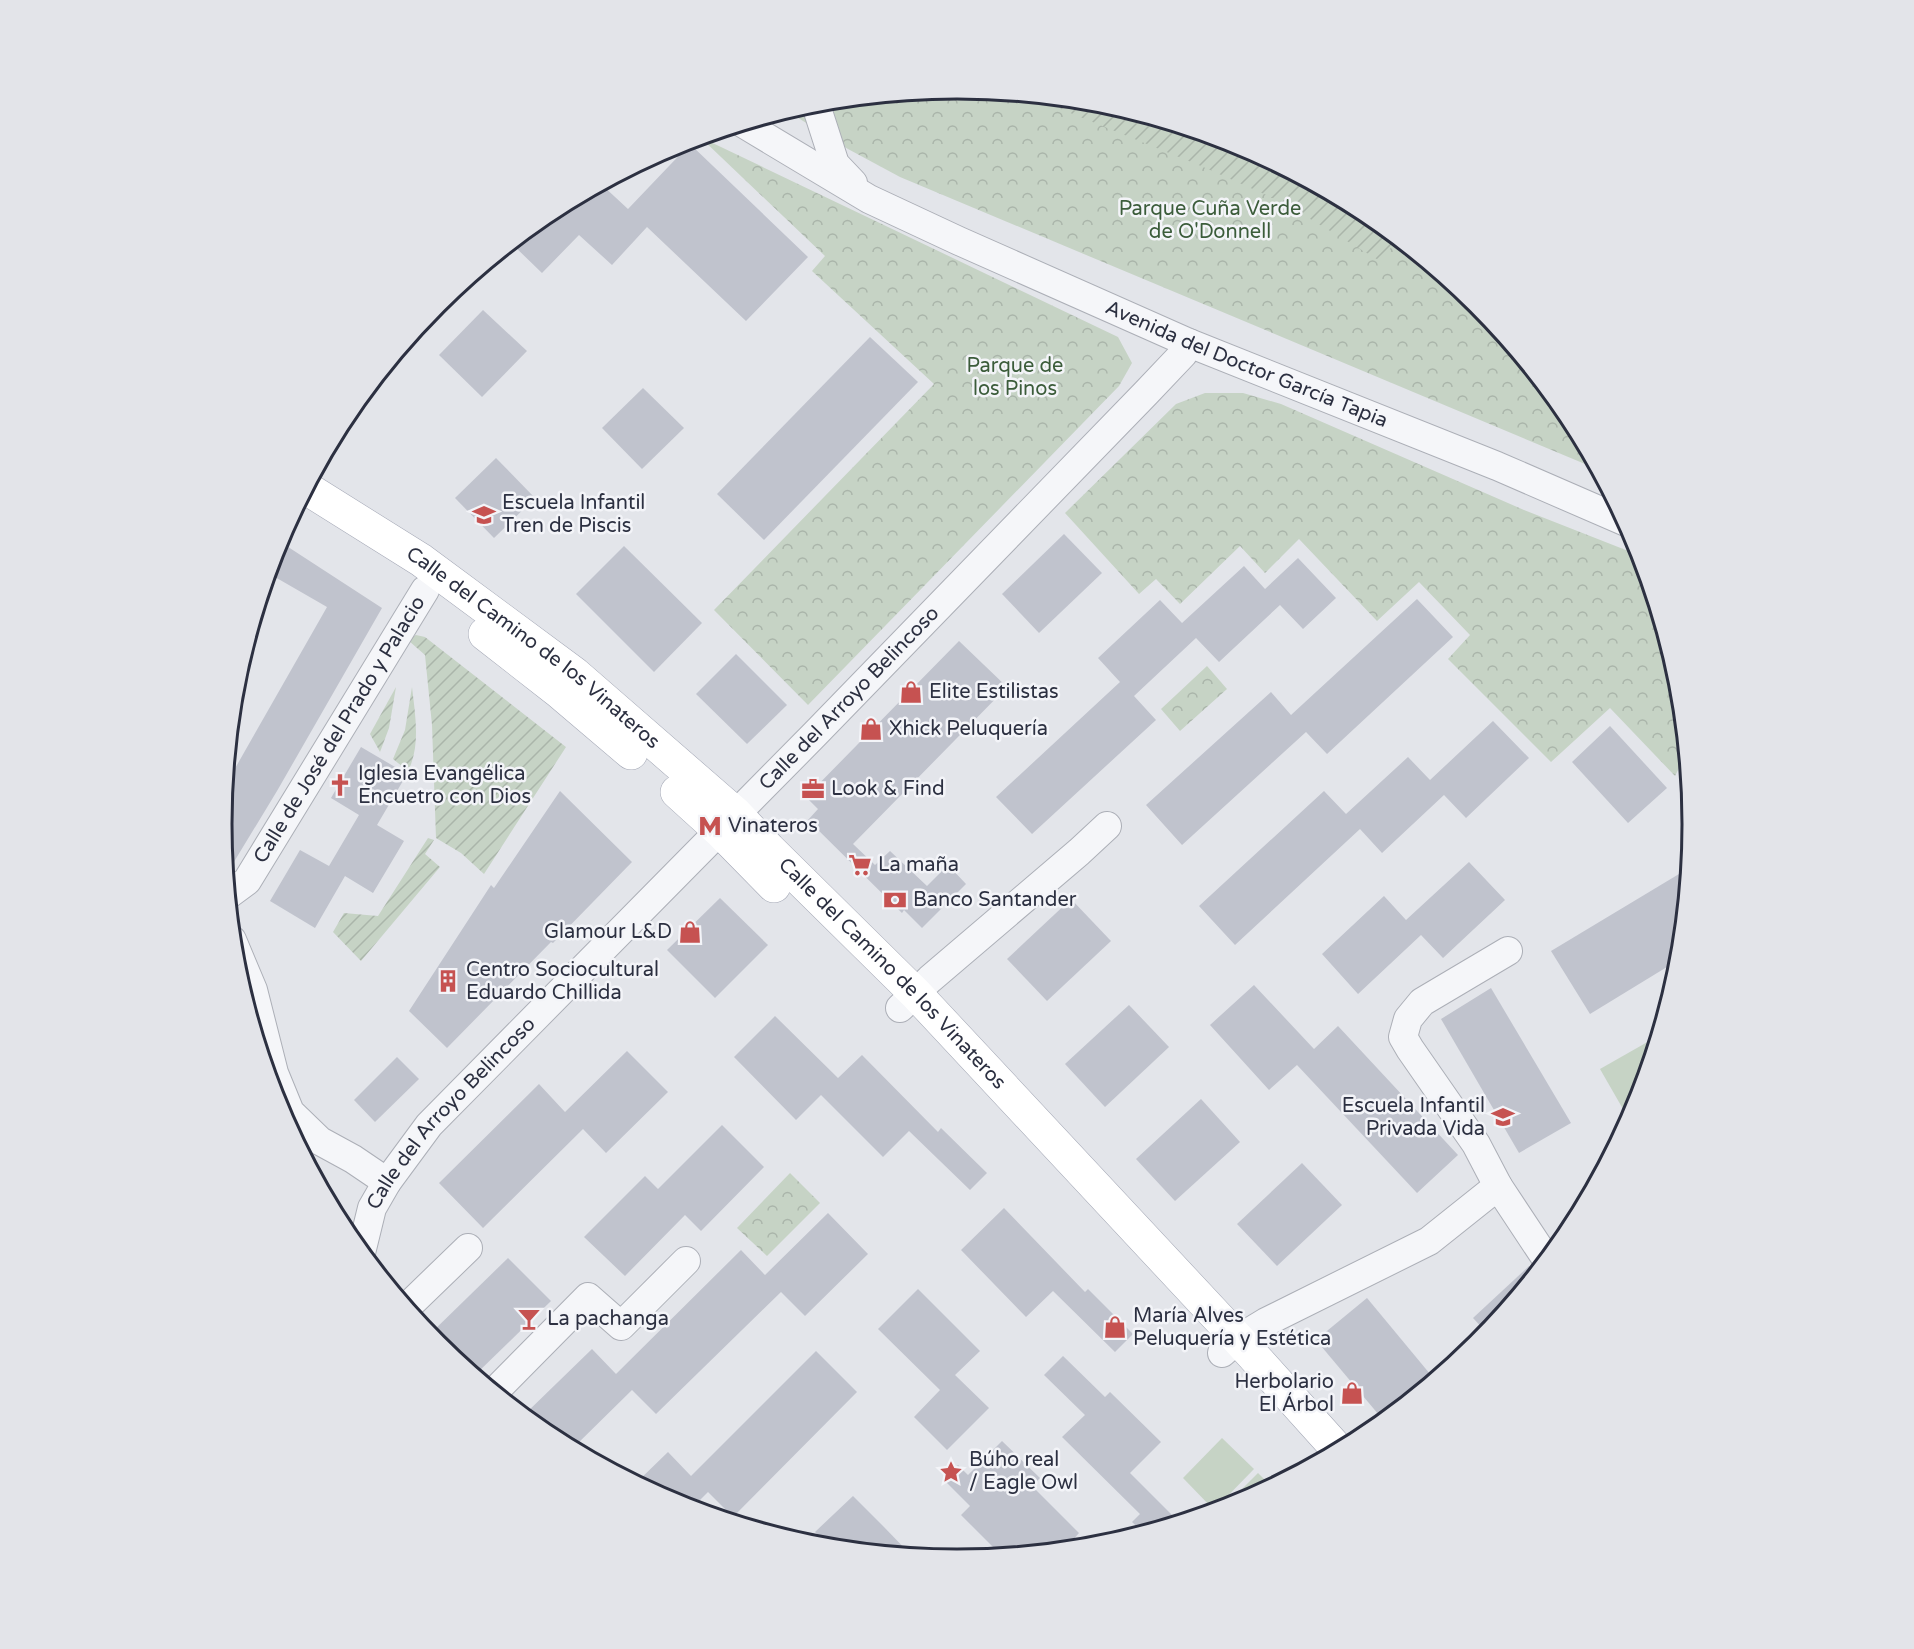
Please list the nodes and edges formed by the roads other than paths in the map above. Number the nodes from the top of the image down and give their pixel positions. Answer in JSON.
{"nodes":[{"id":1,"x":818,"y":112,"type":"edge"},
{"id":2,"x":753,"y":129,"type":"edge"},
{"id":3,"x":869,"y":199,"type":"junction"},
{"id":4,"x":1189,"y":343,"type":"junction"},
{"id":5,"x":313,"y":492,"type":"edge"},
{"id":6,"x":303,"y":510,"type":"edge"},
{"id":7,"x":1614,"y":517,"type":"edge"},
{"id":8,"x":425,"y":590,"type":"junction"},
{"id":9,"x":728,"y":822,"type":"junction"},
{"id":10,"x":1107,"y":826,"type":"dead end"},
{"id":11,"x":235,"y":890,"type":"edge"},
{"id":12,"x":1508,"y":951,"type":"dead end"},
{"id":13,"x":248,"y":978,"type":"edge"},
{"id":14,"x":908,"y":1001,"type":"junction"},
{"id":15,"x":261,"y":1030,"type":"edge"},
{"id":16,"x":292,"y":1114,"type":"edge"},
{"id":17,"x":387,"y":1182,"type":"junction"},
{"id":18,"x":1498,"y":1186,"type":"junction"},
{"id":19,"x":364,"y":1242,"type":"edge"},
{"id":20,"x":468,"y":1248,"type":"dead end"},
{"id":21,"x":1542,"y":1253,"type":"edge"},
{"id":22,"x":686,"y":1261,"type":"dead end"},
{"id":23,"x":412,"y":1303,"type":"edge"},
{"id":24,"x":1230,"y":1346,"type":"junction"},
{"id":25,"x":499,"y":1387,"type":"edge"},
{"id":26,"x":1333,"y":1445,"type":"edge"},
{"id":27,"x":1316,"y":1455,"type":"edge"}],
"edges":[{"from":1,"to":3,"type":"street","name":"Avenida del Doctor García Tapia"},
{"from":2,"to":3,"type":"street","name":"Avenida del Doctor García Tapia"},
{"from":3,"to":4,"type":"street","name":"Avenida del Doctor García Tapia"},
{"from":4,"to":7,"type":"street","name":"Avenida del Doctor García Tapia"},
{"from":4,"to":9,"type":"street","name":"Calle del Arroyo Belincoso"},
{"from":5,"to":9,"type":"main road","name":"Calle del Camino de los Vinateros"},
{"from":6,"to":8,"type":"main road","name":"Calle del Camino de los Vinateros"},
{"from":8,"to":9,"type":"main road","name":"Calle del Camino de los Vinateros"},
{"from":8,"to":11,"type":"street","name":"Calle de José del Prado y Palacio"},
{"from":9,"to":14,"type":"main road","name":"Calle del Camino de los Vinateros"},
{"from":9,"to":17,"type":"street","name":"Calle del Arroyo Belincoso"},
{"from":10,"to":14,"type":"street"},
{"from":12,"to":18,"type":"street"},
{"from":13,"to":15,"type":"street"},
{"from":14,"to":24,"type":"main road","name":"Calle del Camino de los Vinateros"},
{"from":16,"to":17,"type":"street"},
{"from":17,"to":19,"type":"street","name":"Calle del Arroyo Belincoso"},
{"from":18,"to":21,"type":"street"},
{"from":18,"to":24,"type":"street"},
{"from":20,"to":23,"type":"street"},
{"from":22,"to":25,"type":"street"},
{"from":24,"to":26,"type":"main road","name":"Calle del Camino de los Vinateros"},
{"from":24,"to":27,"type":"main road","name":"Calle del Camino de los Vinateros"}]}
